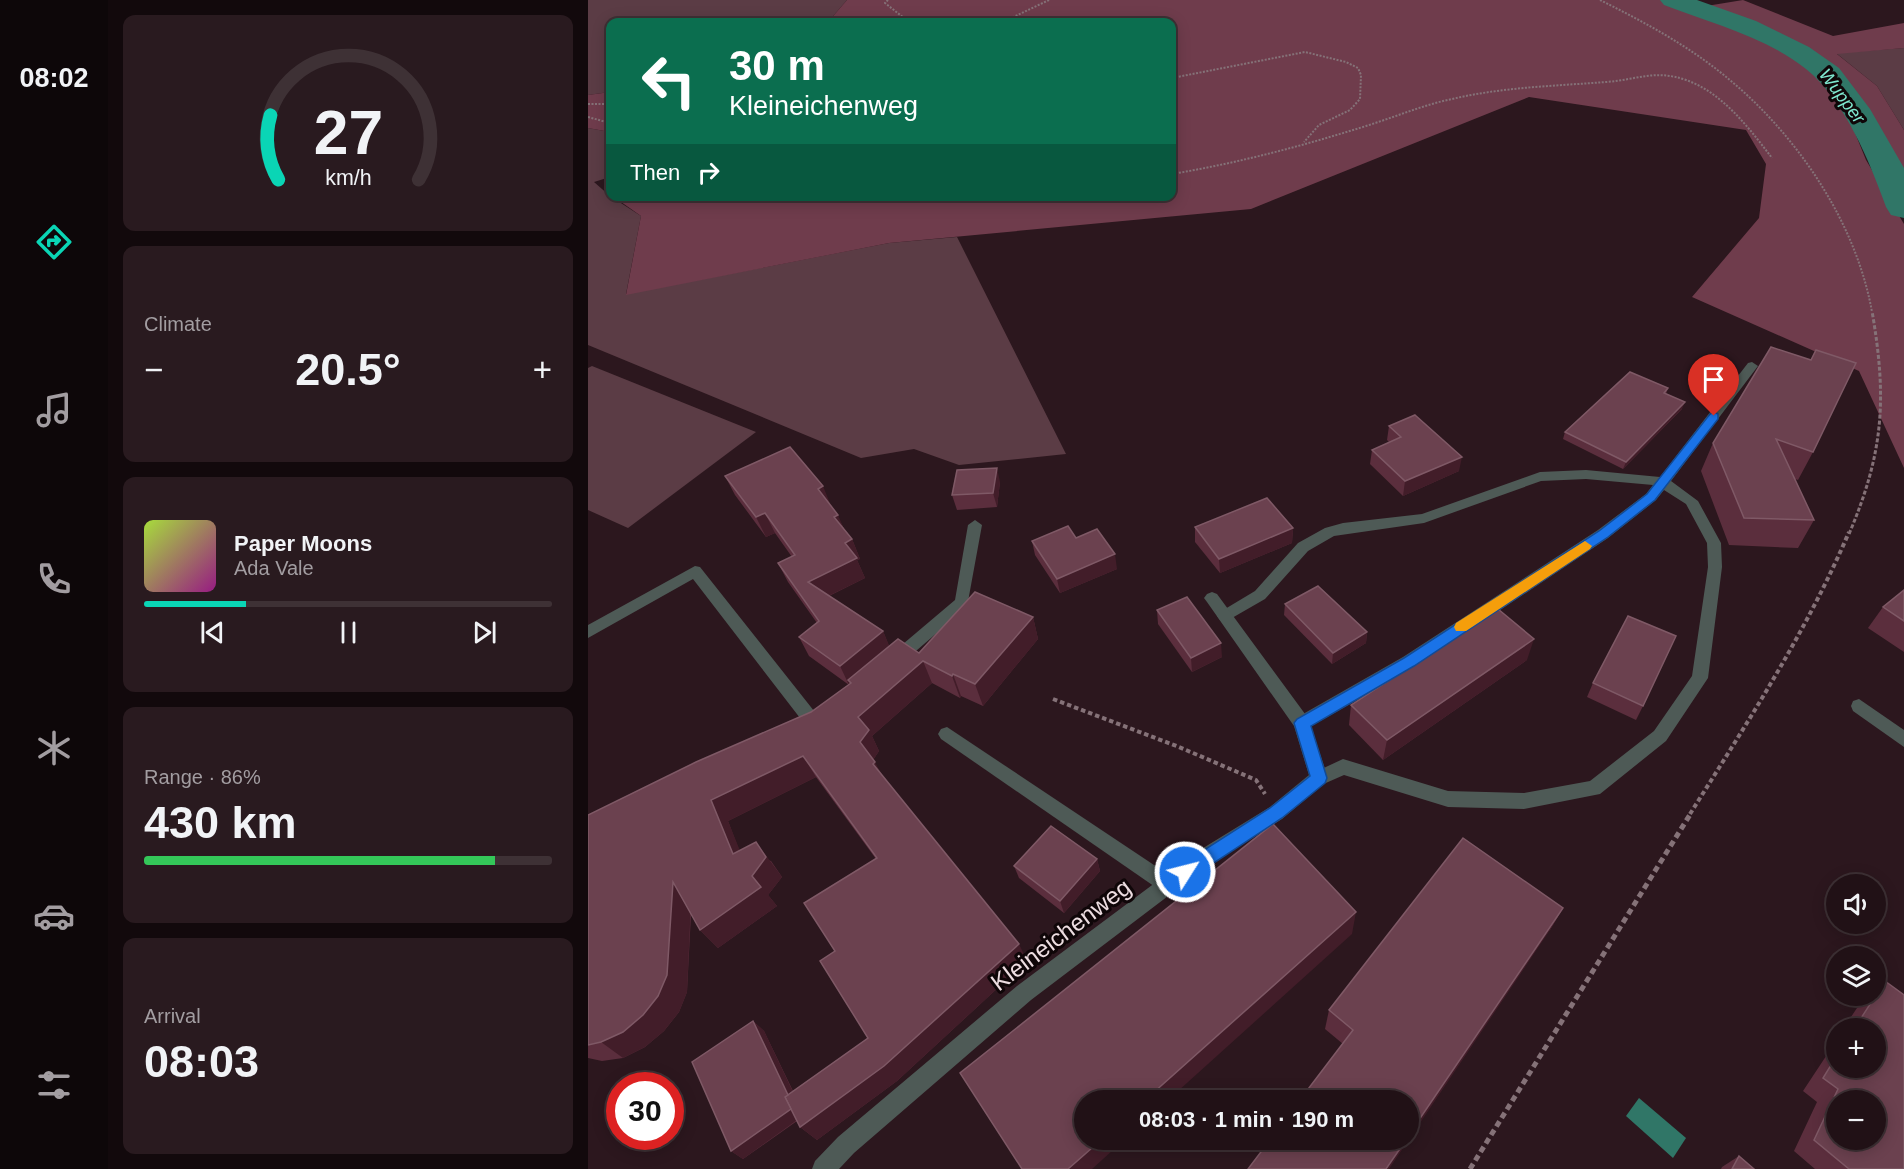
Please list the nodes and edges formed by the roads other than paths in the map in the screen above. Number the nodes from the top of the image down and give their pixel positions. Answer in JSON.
{"nodes":[{"id":1,"x":1752,"y":366,"type":"dead end"},
{"id":2,"x":1663,"y":482,"type":"junction"},
{"id":3,"x":975,"y":525,"type":"dead end"},
{"id":4,"x":1212,"y":598,"type":"dead end"},
{"id":5,"x":1225,"y":616,"type":"junction"},
{"id":6,"x":588,"y":632,"type":"edge"},
{"id":7,"x":880,"y":672,"type":"edge"},
{"id":8,"x":1858,"y":706,"type":"dead end"},
{"id":9,"x":834,"y":710,"type":"edge"},
{"id":10,"x":1302,"y":723,"type":"junction"},
{"id":11,"x":816,"y":726,"type":"junction"},
{"id":12,"x":795,"y":734,"type":"edge"},
{"id":13,"x":946,"y":734,"type":"dead end"},
{"id":14,"x":1904,"y":740,"type":"edge"},
{"id":15,"x":1319,"y":778,"type":"junction"},
{"id":16,"x":1168,"y":885,"type":"junction"},
{"id":17,"x":823,"y":1169,"type":"edge"}],
"edges":[{"from":1,"to":2,"type":"street"},
{"from":2,"to":5,"type":"street"},
{"from":2,"to":10,"type":"street"},
{"from":2,"to":15,"type":"street","name":"Kleineichenweg"},
{"from":3,"to":7,"type":"street"},
{"from":4,"to":5,"type":"street"},
{"from":5,"to":10,"type":"street"},
{"from":6,"to":11,"type":"street"},
{"from":8,"to":14,"type":"street"},
{"from":9,"to":11,"type":"street"},
{"from":10,"to":15,"type":"street"},
{"from":11,"to":12,"type":"street"},
{"from":13,"to":16,"type":"street"},
{"from":15,"to":16,"type":"street","name":"Kleineichenweg"},
{"from":16,"to":17,"type":"street","name":"Kleineichenweg"}]}
